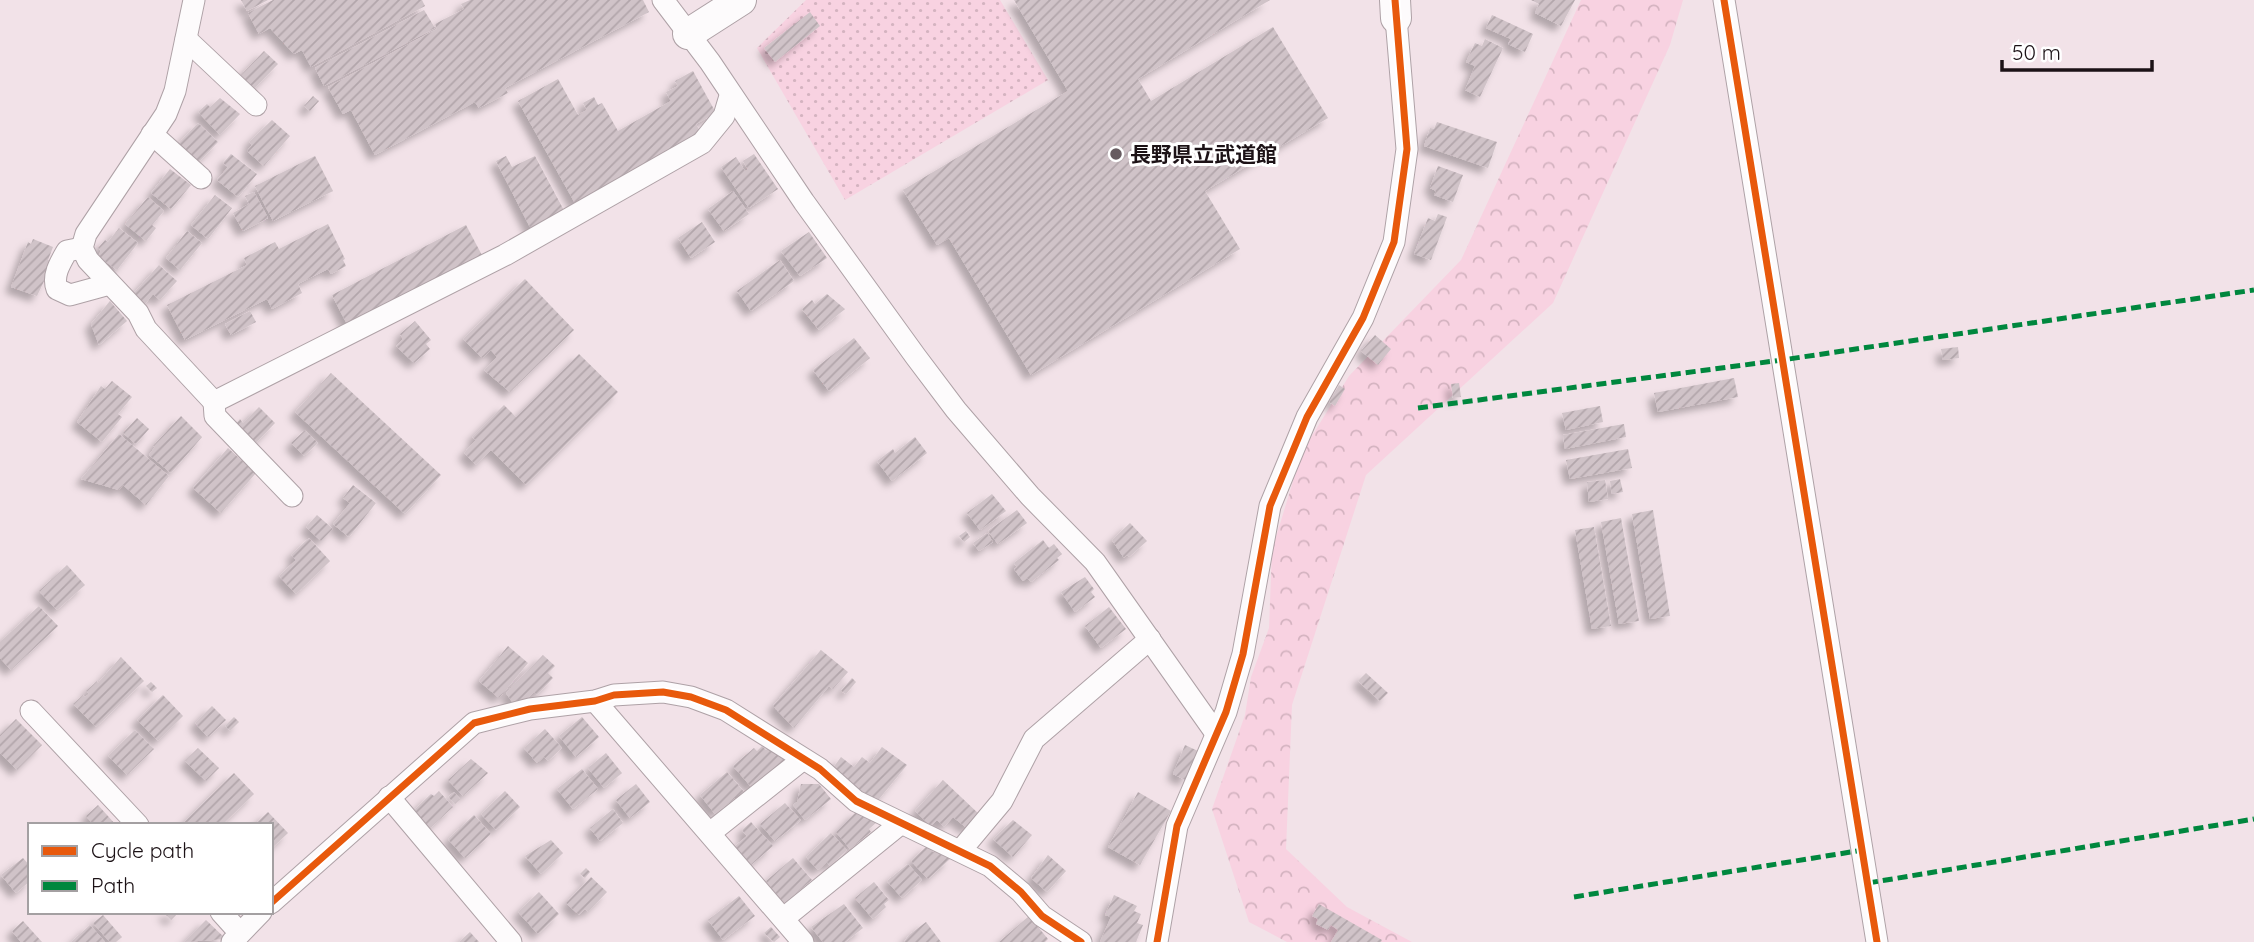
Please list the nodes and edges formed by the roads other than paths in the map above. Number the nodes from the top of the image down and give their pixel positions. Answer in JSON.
{"nodes":[{"id":1,"x":194,"y":0,"type":"edge"},
{"id":2,"x":663,"y":0,"type":"edge"},
{"id":3,"x":741,"y":0,"type":"edge"},
{"id":4,"x":1724,"y":0,"type":"edge"},
{"id":5,"x":1396,"y":9,"type":"edge"},
{"id":6,"x":688,"y":34,"type":"junction"},
{"id":7,"x":186,"y":39,"type":"junction"},
{"id":8,"x":730,"y":96,"type":"junction"},
{"id":9,"x":256,"y":105,"type":"dead end"},
{"id":10,"x":152,"y":134,"type":"junction"},
{"id":11,"x":201,"y":178,"type":"dead end"},
{"id":12,"x":82,"y":248,"type":"junction"},
{"id":13,"x":110,"y":284,"type":"junction"},
{"id":14,"x":214,"y":402,"type":"junction"},
{"id":15,"x":292,"y":496,"type":"dead end"},
{"id":16,"x":1150,"y":639,"type":"junction"},
{"id":17,"x":595,"y":701,"type":"junction"},
{"id":18,"x":31,"y":711,"type":"dead end"},
{"id":19,"x":1216,"y":732,"type":"junction"},
{"id":20,"x":802,"y":760,"type":"junction"},
{"id":21,"x":389,"y":797,"type":"junction"},
{"id":22,"x":136,"y":823,"type":"edge"},
{"id":23,"x":900,"y":824,"type":"junction"},
{"id":24,"x":710,"y":833,"type":"junction"},
{"id":25,"x":961,"y":850,"type":"junction"},
{"id":26,"x":273,"y":901,"type":"edge"},
{"id":27,"x":221,"y":914,"type":"edge"},
{"id":28,"x":259,"y":914,"type":"edge"},
{"id":29,"x":784,"y":918,"type":"junction"},
{"id":30,"x":236,"y":937,"type":"edge"},
{"id":31,"x":511,"y":942,"type":"edge"},
{"id":32,"x":803,"y":942,"type":"edge"},
{"id":33,"x":1081,"y":942,"type":"edge"},
{"id":34,"x":1157,"y":942,"type":"edge"},
{"id":35,"x":1877,"y":942,"type":"edge"}],
"edges":[{"from":1,"to":7,"type":"street"},
{"from":2,"to":6,"type":"street"},
{"from":3,"to":6,"type":"street"},
{"from":4,"to":35,"type":"street"},
{"from":5,"to":19,"type":"street"},
{"from":6,"to":8,"type":"street"},
{"from":7,"to":9,"type":"street"},
{"from":7,"to":10,"type":"street"},
{"from":8,"to":14,"type":"street"},
{"from":8,"to":16,"type":"street"},
{"from":10,"to":11,"type":"street"},
{"from":10,"to":12,"type":"street"},
{"from":12,"to":13,"type":"street"},
{"from":12,"to":13,"type":"street"},
{"from":13,"to":14,"type":"street"},
{"from":14,"to":15,"type":"street"},
{"from":16,"to":19,"type":"street"},
{"from":16,"to":25,"type":"street"},
{"from":17,"to":20,"type":"street"},
{"from":17,"to":21,"type":"street"},
{"from":17,"to":24,"type":"street"},
{"from":18,"to":22,"type":"street"},
{"from":19,"to":34,"type":"street"},
{"from":20,"to":23,"type":"street"},
{"from":20,"to":24,"type":"street"},
{"from":21,"to":26,"type":"street"},
{"from":21,"to":31,"type":"street"},
{"from":23,"to":25,"type":"street"},
{"from":23,"to":29,"type":"street"},
{"from":24,"to":29,"type":"street"},
{"from":25,"to":33,"type":"street"},
{"from":27,"to":30,"type":"street"},
{"from":28,"to":30,"type":"street"},
{"from":29,"to":32,"type":"street"}]}
